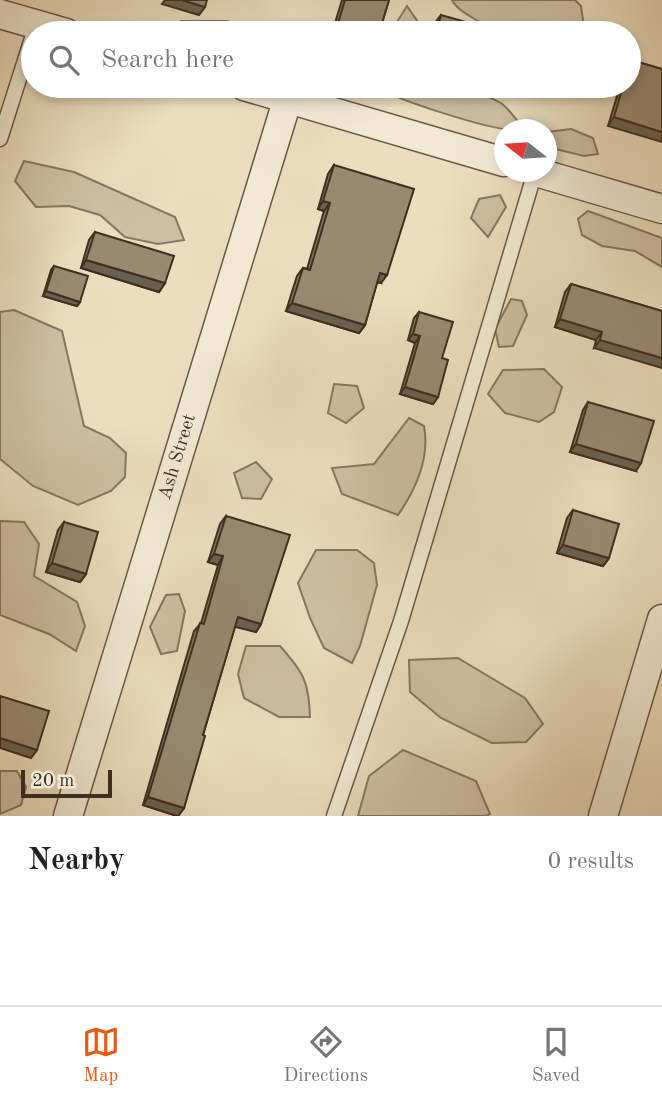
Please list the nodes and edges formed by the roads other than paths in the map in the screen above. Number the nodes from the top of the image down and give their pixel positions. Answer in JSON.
{"nodes":[{"id":1,"x":0,"y":14,"type":"edge"},
{"id":2,"x":21,"y":24,"type":"edge"},
{"id":3,"x":21,"y":72,"type":"edge"},
{"id":4,"x":285,"y":98,"type":"edge"},
{"id":5,"x":288,"y":99,"type":"junction"},
{"id":6,"x":0,"y":139,"type":"edge"},
{"id":7,"x":494,"y":159,"type":"edge"},
{"id":8,"x":557,"y":178,"type":"edge"},
{"id":9,"x":533,"y":182,"type":"edge"},
{"id":10,"x":662,"y":209,"type":"edge"},
{"id":11,"x":662,"y":619,"type":"edge"},
{"id":12,"x":68,"y":816,"type":"edge"},
{"id":13,"x":334,"y":816,"type":"edge"},
{"id":14,"x":603,"y":816,"type":"edge"}],
"edges":[{"from":1,"to":2,"type":"street"},
{"from":3,"to":6,"type":"lane"},
{"from":4,"to":5,"type":"street"},
{"from":5,"to":7,"type":"street"},
{"from":5,"to":12,"type":"street","name":"Ash Street"},
{"from":8,"to":10,"type":"street"},
{"from":9,"to":13,"type":"lane"},
{"from":11,"to":14,"type":"street"}]}
